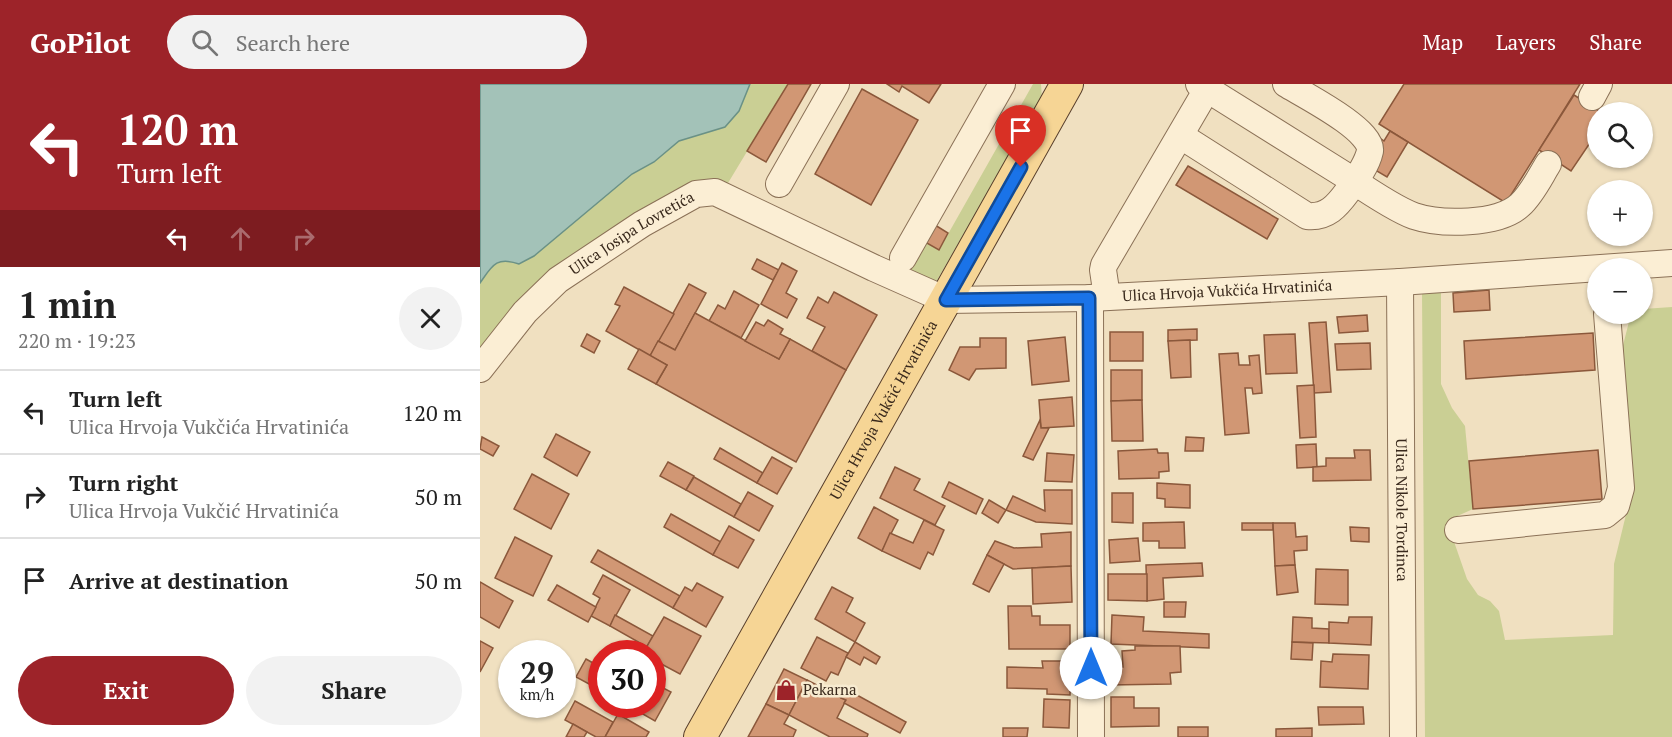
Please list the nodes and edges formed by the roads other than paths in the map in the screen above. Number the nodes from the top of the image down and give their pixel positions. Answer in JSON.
{"nodes":[{"id":1,"x":836,"y":84,"type":"edge"},
{"id":2,"x":1002,"y":84,"type":"edge"},
{"id":3,"x":1067,"y":84,"type":"edge"},
{"id":4,"x":1286,"y":84,"type":"edge"},
{"id":5,"x":1205,"y":86,"type":"edge"},
{"id":6,"x":1181,"y":136,"type":"junction"},
{"id":7,"x":1548,"y":164,"type":"dead end"},
{"id":8,"x":1355,"y":182,"type":"junction"},
{"id":9,"x":779,"y":184,"type":"dead end"},
{"id":10,"x":903,"y":258,"type":"dead end"},
{"id":11,"x":1672,"y":263,"type":"edge"},
{"id":12,"x":1653,"y":264,"type":"edge"},
{"id":13,"x":1587,"y":269,"type":"edge"},
{"id":14,"x":1400,"y":282,"type":"junction"},
{"id":15,"x":1098,"y":297,"type":"junction"},
{"id":16,"x":946,"y":300,"type":"junction"},
{"id":17,"x":1608,"y":324,"type":"edge"},
{"id":18,"x":480,"y":369,"type":"edge"},
{"id":19,"x":1458,"y":530,"type":"dead end"},
{"id":20,"x":700,"y":737,"type":"edge"},
{"id":21,"x":1091,"y":737,"type":"edge"},
{"id":22,"x":1403,"y":737,"type":"edge"}],
"edges":[{"from":1,"to":9,"type":"street"},
{"from":2,"to":10,"type":"street"},
{"from":3,"to":16,"type":"main road","name":"Ulica Hrvoja Vukčić Hrvatinića"},
{"from":4,"to":8,"type":"street"},
{"from":5,"to":6,"type":"street"},
{"from":5,"to":8,"type":"street"},
{"from":6,"to":8,"type":"street"},
{"from":6,"to":15,"type":"street"},
{"from":7,"to":8,"type":"street"},
{"from":11,"to":12,"type":"street","name":"Ulica Hrvoja Vukčića Hrvatinića"},
{"from":13,"to":14,"type":"street","name":"Ulica Hrvoja Vukčića Hrvatinića"},
{"from":14,"to":15,"type":"street","name":"Ulica Hrvoja Vukčića Hrvatinića"},
{"from":14,"to":22,"type":"street","name":"Ulica Nikole Tordinca"},
{"from":15,"to":16,"type":"street","name":"Ulica Hrvoja Vukčića Hrvatinića"},
{"from":15,"to":21,"type":"street"},
{"from":16,"to":18,"type":"street","name":"Ulica Josipa Lovretića"},
{"from":16,"to":20,"type":"main road","name":"Ulica Hrvoja Vukčić Hrvatinića"},
{"from":17,"to":19,"type":"street"}]}
